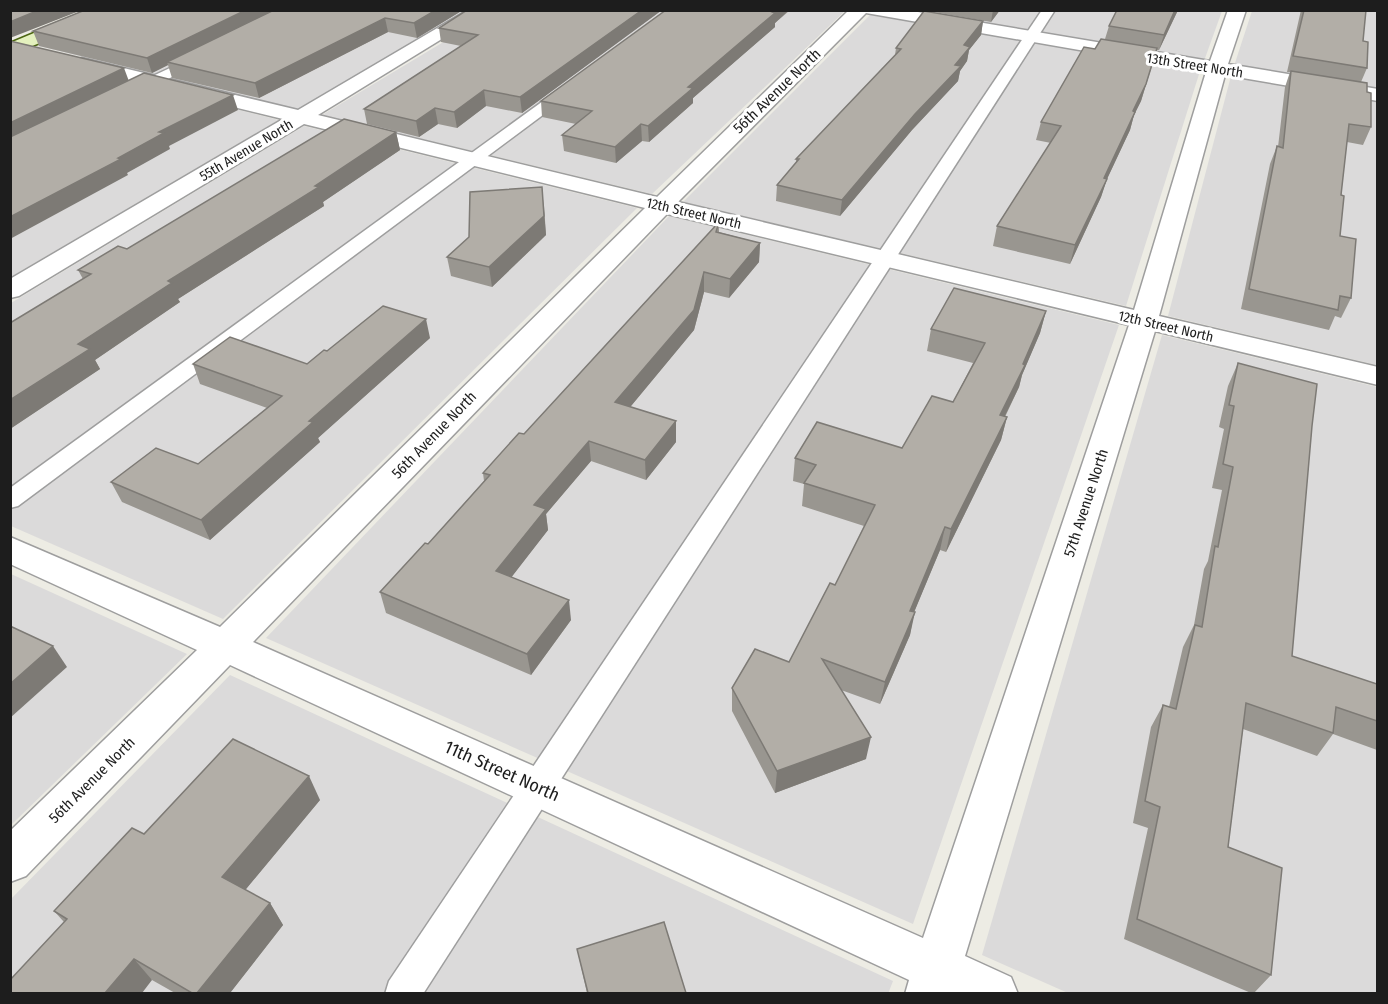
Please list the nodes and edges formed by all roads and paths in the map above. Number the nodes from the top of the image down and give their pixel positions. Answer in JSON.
{"nodes":[{"id":1,"x":105,"y":10,"type":"edge"},
{"id":2,"x":481,"y":10,"type":"edge"},
{"id":3,"x":859,"y":10,"type":"edge"},
{"id":4,"x":872,"y":10,"type":"edge"},
{"id":5,"x":1049,"y":10,"type":"edge"},
{"id":6,"x":1237,"y":10,"type":"edge"},
{"id":7,"x":1031,"y":37,"type":"junction"},
{"id":8,"x":13,"y":48,"type":"edge"},
{"id":9,"x":214,"y":51,"type":"edge"},
{"id":10,"x":1217,"y":69,"type":"junction"},
{"id":11,"x":583,"y":78,"type":"edge"},
{"id":12,"x":153,"y":81,"type":"junction"},
{"id":13,"x":1377,"y":95,"type":"edge"},
{"id":14,"x":122,"y":96,"type":"edge"},
{"id":15,"x":301,"y":118,"type":"junction"},
{"id":16,"x":472,"y":159,"type":"junction"},
{"id":17,"x":660,"y":205,"type":"junction"},
{"id":18,"x":886,"y":259,"type":"junction"},
{"id":19,"x":10,"y":290,"type":"edge"},
{"id":20,"x":1144,"y":321,"type":"junction"},
{"id":21,"x":1377,"y":376,"type":"edge"},
{"id":22,"x":10,"y":500,"type":"edge"},
{"id":23,"x":10,"y":549,"type":"edge"},
{"id":24,"x":227,"y":646,"type":"junction"},
{"id":25,"x":538,"y":787,"type":"junction"},
{"id":26,"x":10,"y":861,"type":"edge"},
{"id":27,"x":933,"y":981,"type":"edge"},
{"id":28,"x":402,"y":993,"type":"edge"},
{"id":29,"x":994,"y":993,"type":"edge"}],
"edges":[{"from":1,"to":8,"type":"main road"},
{"from":2,"to":15,"type":"street","name":"55th Avenue North"},
{"from":3,"to":17,"type":"street","name":"56th Avenue North"},
{"from":4,"to":7,"type":"street","name":"13th Street North"},
{"from":5,"to":7,"type":"lane"},
{"from":6,"to":10,"type":"street","name":"57th Avenue North"},
{"from":7,"to":10,"type":"street","name":"13th Street North"},
{"from":7,"to":18,"type":"lane"},
{"from":8,"to":12,"type":"street","name":"12th Street North"},
{"from":9,"to":12,"type":"lane"},
{"from":10,"to":13,"type":"street","name":"13th Street North"},
{"from":10,"to":20,"type":"street","name":"57th Avenue North"},
{"from":11,"to":16,"type":"lane"},
{"from":12,"to":14,"type":"lane"},
{"from":12,"to":15,"type":"street","name":"12th Street North"},
{"from":15,"to":16,"type":"street","name":"12th Street North"},
{"from":15,"to":19,"type":"street","name":"55th Avenue North"},
{"from":16,"to":17,"type":"street","name":"12th Street North"},
{"from":16,"to":22,"type":"lane"},
{"from":17,"to":18,"type":"street","name":"12th Street North"},
{"from":17,"to":24,"type":"street","name":"56th Avenue North"},
{"from":18,"to":20,"type":"street","name":"12th Street North"},
{"from":18,"to":25,"type":"lane"},
{"from":20,"to":21,"type":"street","name":"12th Street North"},
{"from":20,"to":27,"type":"street","name":"57th Avenue North"},
{"from":23,"to":24,"type":"street","name":"11th Street North"},
{"from":24,"to":25,"type":"street","name":"11th Street North"},
{"from":24,"to":26,"type":"street","name":"56th Avenue North"},
{"from":25,"to":27,"type":"street","name":"11th Street North"},
{"from":25,"to":28,"type":"lane"},
{"from":27,"to":29,"type":"street","name":"11th Street North"}]}
